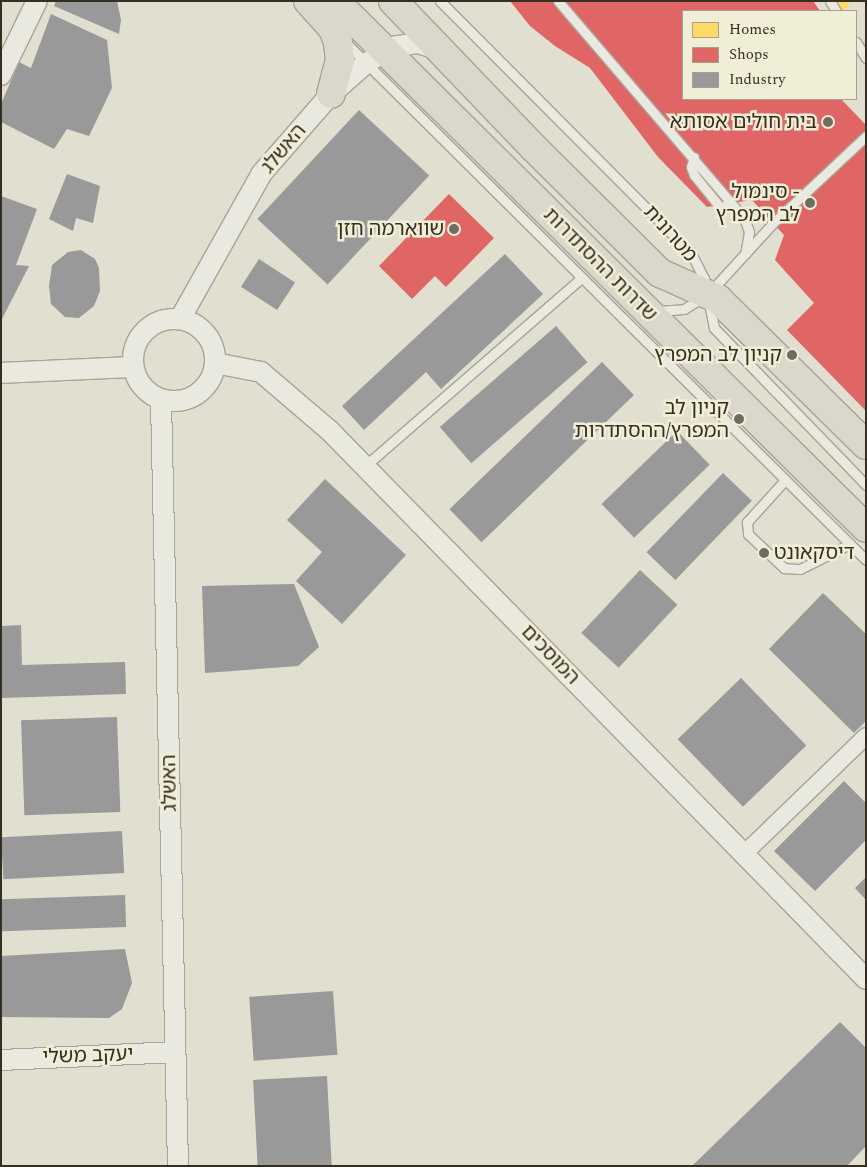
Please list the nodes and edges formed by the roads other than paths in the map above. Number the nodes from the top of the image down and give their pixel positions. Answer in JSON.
{"nodes":[{"id":1,"x":37,"y":1,"type":"edge"},
{"id":2,"x":308,"y":1,"type":"edge"},
{"id":3,"x":335,"y":1,"type":"edge"},
{"id":4,"x":394,"y":1,"type":"edge"},
{"id":5,"x":440,"y":1,"type":"edge"},
{"id":6,"x":558,"y":1,"type":"edge"},
{"id":7,"x":333,"y":29,"type":"junction"},
{"id":8,"x":857,"y":44,"type":"edge"},
{"id":9,"x":441,"y":51,"type":"junction"},
{"id":10,"x":375,"y":57,"type":"junction"},
{"id":11,"x":866,"y":58,"type":"edge"},
{"id":12,"x":1,"y":75,"type":"edge"},
{"id":13,"x":331,"y":94,"type":"junction"},
{"id":14,"x":866,"y":136,"type":"edge"},
{"id":15,"x":745,"y":254,"type":"junction"},
{"id":16,"x":581,"y":278,"type":"junction"},
{"id":17,"x":708,"y":294,"type":"junction"},
{"id":18,"x":642,"y":306,"type":"junction"},
{"id":19,"x":180,"y":319,"type":"junction"},
{"id":20,"x":215,"y":363,"type":"junction"},
{"id":21,"x":133,"y":367,"type":"junction"},
{"id":22,"x":1,"y":373,"type":"edge"},
{"id":23,"x":162,"y":400,"type":"junction"},
{"id":24,"x":864,"y":443,"type":"edge"},
{"id":25,"x":365,"y":466,"type":"junction"},
{"id":26,"x":785,"y":480,"type":"junction"},
{"id":27,"x":866,"y":485,"type":"edge"},
{"id":28,"x":858,"y":536,"type":"edge"},
{"id":29,"x":866,"y":560,"type":"edge"},
{"id":30,"x":866,"y":736,"type":"edge"},
{"id":31,"x":745,"y":854,"type":"junction"},
{"id":32,"x":866,"y":979,"type":"edge"},
{"id":33,"x":175,"y":1052,"type":"junction"},
{"id":34,"x":1,"y":1060,"type":"edge"},
{"id":35,"x":178,"y":1166,"type":"edge"}],
"edges":[{"from":1,"to":12,"type":"street"},
{"from":2,"to":7,"type":"highway"},
{"from":3,"to":10,"type":"highway","name":"שדרות ההסתדרות"},
{"from":4,"to":9,"type":"highway","name":"שדרות ההסתדרות"},
{"from":5,"to":17,"type":"lane","name":"מטרונית"},
{"from":6,"to":15,"type":"lane"},
{"from":7,"to":10,"type":"lane"},
{"from":7,"to":13,"type":"highway"},
{"from":8,"to":11,"type":"lane"},
{"from":9,"to":10,"type":"street","name":"האשלג"},
{"from":9,"to":17,"type":"highway","name":"שדרות ההסתדרות"},
{"from":10,"to":13,"type":"street","name":"האשלג"},
{"from":10,"to":16,"type":"lane"},
{"from":10,"to":18,"type":"highway","name":"שדרות ההסתדרות"},
{"from":13,"to":19,"type":"street","name":"האשלג"},
{"from":14,"to":15,"type":"lane"},
{"from":15,"to":17,"type":"lane"},
{"from":16,"to":25,"type":"lane"},
{"from":16,"to":26,"type":"lane"},
{"from":17,"to":18,"type":"lane"},
{"from":17,"to":24,"type":"highway","name":"שדרות ההסתדרות"},
{"from":17,"to":27,"type":"lane","name":"מטרונית"},
{"from":18,"to":28,"type":"highway","name":"שדרות ההסתדרות"},
{"from":19,"to":20,"type":"street"},
{"from":19,"to":21,"type":"street"},
{"from":20,"to":23,"type":"street"},
{"from":20,"to":25,"type":"street","name":"המוסכים"},
{"from":21,"to":22,"type":"street"},
{"from":21,"to":23,"type":"street"},
{"from":23,"to":33,"type":"street","name":"האשלג"},
{"from":25,"to":31,"type":"street","name":"המוסכים"},
{"from":26,"to":28,"type":"lane"},
{"from":26,"to":28,"type":"lane"},
{"from":28,"to":29,"type":"lane"},
{"from":30,"to":31,"type":"street"},
{"from":31,"to":32,"type":"street","name":"המוסכים"},
{"from":33,"to":34,"type":"street","name":"יעקב משלי"},
{"from":33,"to":35,"type":"street","name":"האשלג"}]}
